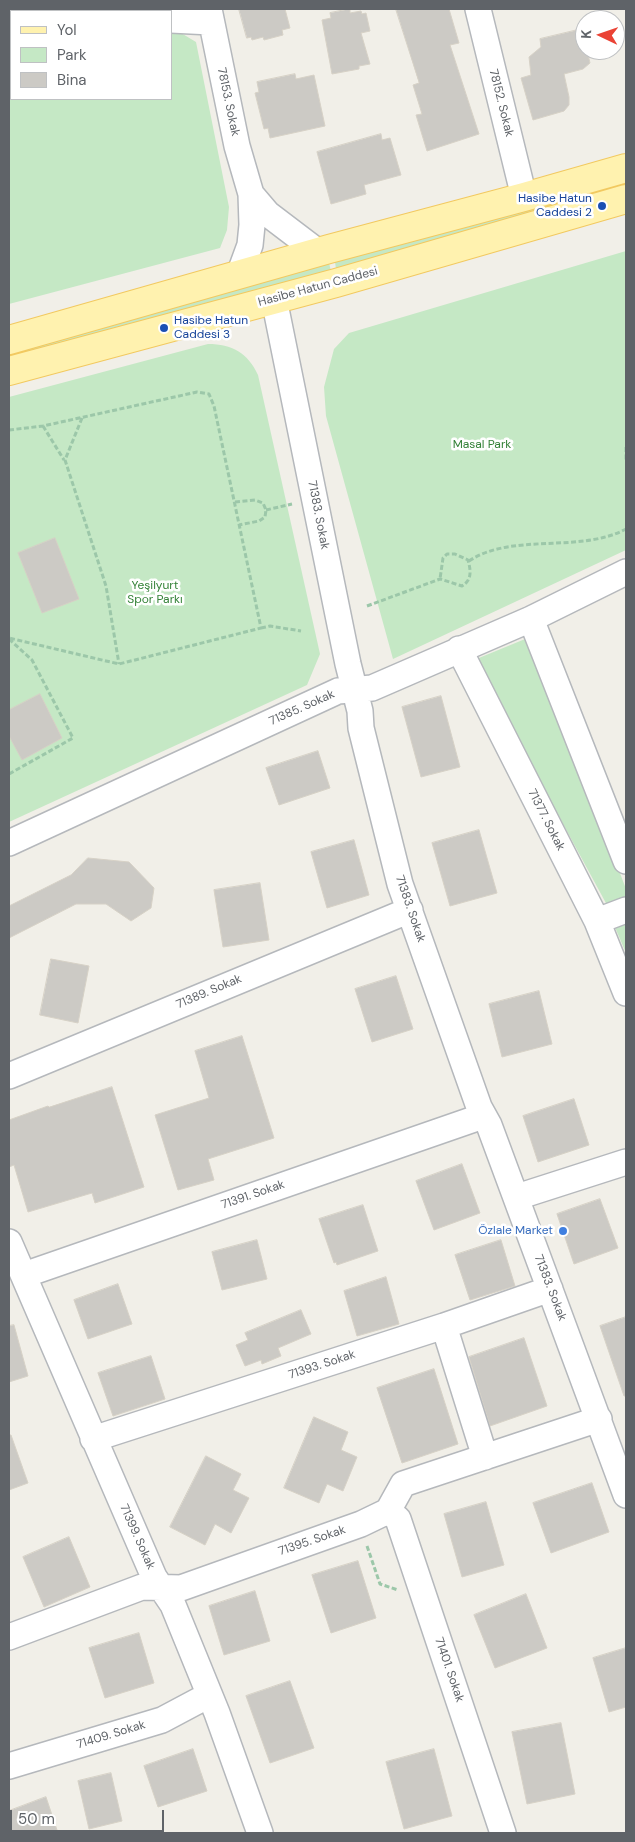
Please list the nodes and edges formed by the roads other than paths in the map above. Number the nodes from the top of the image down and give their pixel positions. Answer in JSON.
{"nodes":[{"id":1,"x":11,"y":9,"type":"edge"},
{"id":2,"x":478,"y":9,"type":"edge"},
{"id":3,"x":28,"y":10,"type":"edge"},
{"id":4,"x":210,"y":15,"type":"edge"},
{"id":5,"x":172,"y":20,"type":"edge"},
{"id":6,"x":626,"y":168,"type":"edge"},
{"id":7,"x":251,"y":194,"type":"junction"},
{"id":8,"x":524,"y":198,"type":"junction"},
{"id":9,"x":626,"y":199,"type":"edge"},
{"id":10,"x":318,"y":252,"type":"junction"},
{"id":11,"x":240,"y":275,"type":"junction"},
{"id":12,"x":274,"y":300,"type":"junction"},
{"id":13,"x":9,"y":340,"type":"edge"},
{"id":14,"x":9,"y":371,"type":"edge"},
{"id":15,"x":626,"y":572,"type":"edge"},
{"id":16,"x":531,"y":619,"type":"junction"},
{"id":17,"x":459,"y":649,"type":"junction"},
{"id":18,"x":355,"y":689,"type":"junction"},
{"id":19,"x":9,"y":843,"type":"edge"},
{"id":20,"x":626,"y":861,"type":"edge"},
{"id":21,"x":410,"y":910,"type":"junction"},
{"id":22,"x":626,"y":910,"type":"edge"},
{"id":23,"x":597,"y":921,"type":"junction"},
{"id":24,"x":626,"y":993,"type":"edge"},
{"id":25,"x":9,"y":1076,"type":"edge"},
{"id":26,"x":483,"y":1116,"type":"junction"},
{"id":27,"x":626,"y":1162,"type":"edge"},
{"id":28,"x":516,"y":1197,"type":"junction"},
{"id":29,"x":9,"y":1242,"type":"edge"},
{"id":30,"x":24,"y":1275,"type":"junction"},
{"id":31,"x":550,"y":1289,"type":"junction"},
{"id":32,"x":444,"y":1326,"type":"junction"},
{"id":33,"x":600,"y":1419,"type":"junction"},
{"id":34,"x":93,"y":1439,"type":"junction"},
{"id":35,"x":485,"y":1457,"type":"junction"},
{"id":36,"x":626,"y":1494,"type":"edge"},
{"id":37,"x":388,"y":1512,"type":"junction"},
{"id":38,"x":162,"y":1588,"type":"junction"},
{"id":39,"x":9,"y":1637,"type":"edge"},
{"id":40,"x":209,"y":1695,"type":"junction"},
{"id":41,"x":9,"y":1766,"type":"edge"},
{"id":42,"x":497,"y":1832,"type":"edge"},
{"id":43,"x":260,"y":1833,"type":"edge"}],
"edges":[{"from":1,"to":3,"type":"street"},
{"from":2,"to":8,"type":"street","name":"78152. Sokak"},
{"from":4,"to":5,"type":"street"},
{"from":4,"to":7,"type":"street","name":"78153. Sokak"},
{"from":6,"to":8,"type":"main road"},
{"from":7,"to":10,"type":"street","name":"78153. Sokak"},
{"from":7,"to":11,"type":"street","name":"78153. Sokak"},
{"from":8,"to":10,"type":"main road"},
{"from":9,"to":12,"type":"main road","name":"Hasibe Hatun Caddesi"},
{"from":10,"to":11,"type":"main road"},
{"from":11,"to":13,"type":"main road"},
{"from":12,"to":14,"type":"main road","name":"Hasibe Hatun Caddesi"},
{"from":12,"to":18,"type":"street","name":"71383. Sokak"},
{"from":15,"to":16,"type":"street","name":"71385. Sokak"},
{"from":16,"to":17,"type":"street","name":"71385. Sokak"},
{"from":16,"to":20,"type":"street"},
{"from":17,"to":18,"type":"street","name":"71385. Sokak"},
{"from":17,"to":23,"type":"street","name":"71377. Sokak"},
{"from":18,"to":19,"type":"street","name":"71385. Sokak"},
{"from":18,"to":21,"type":"street","name":"71383. Sokak"},
{"from":21,"to":25,"type":"street","name":"71389. Sokak"},
{"from":21,"to":26,"type":"street","name":"71383. Sokak"},
{"from":22,"to":23,"type":"street"},
{"from":23,"to":24,"type":"street","name":"71377. Sokak"},
{"from":26,"to":28,"type":"street","name":"71383. Sokak"},
{"from":26,"to":30,"type":"street","name":"71391. Sokak"},
{"from":27,"to":28,"type":"street"},
{"from":28,"to":31,"type":"street","name":"71383. Sokak"},
{"from":29,"to":30,"type":"street","name":"71399. Sokak"},
{"from":30,"to":34,"type":"street","name":"71399. Sokak"},
{"from":31,"to":32,"type":"street","name":"71393. Sokak"},
{"from":31,"to":33,"type":"street","name":"71383. Sokak"},
{"from":32,"to":34,"type":"street","name":"71393. Sokak"},
{"from":32,"to":35,"type":"street"},
{"from":33,"to":35,"type":"street"},
{"from":33,"to":36,"type":"street","name":"71383. Sokak"},
{"from":34,"to":38,"type":"street","name":"71399. Sokak"},
{"from":35,"to":37,"type":"street"},
{"from":37,"to":38,"type":"street","name":"71395. Sokak"},
{"from":37,"to":42,"type":"street","name":"71401. Sokak"},
{"from":38,"to":39,"type":"street","name":"71395. Sokak"},
{"from":38,"to":40,"type":"street","name":"71399. Sokak"},
{"from":40,"to":41,"type":"street","name":"71409. Sokak"},
{"from":40,"to":43,"type":"street","name":"71399. Sokak"}]}
